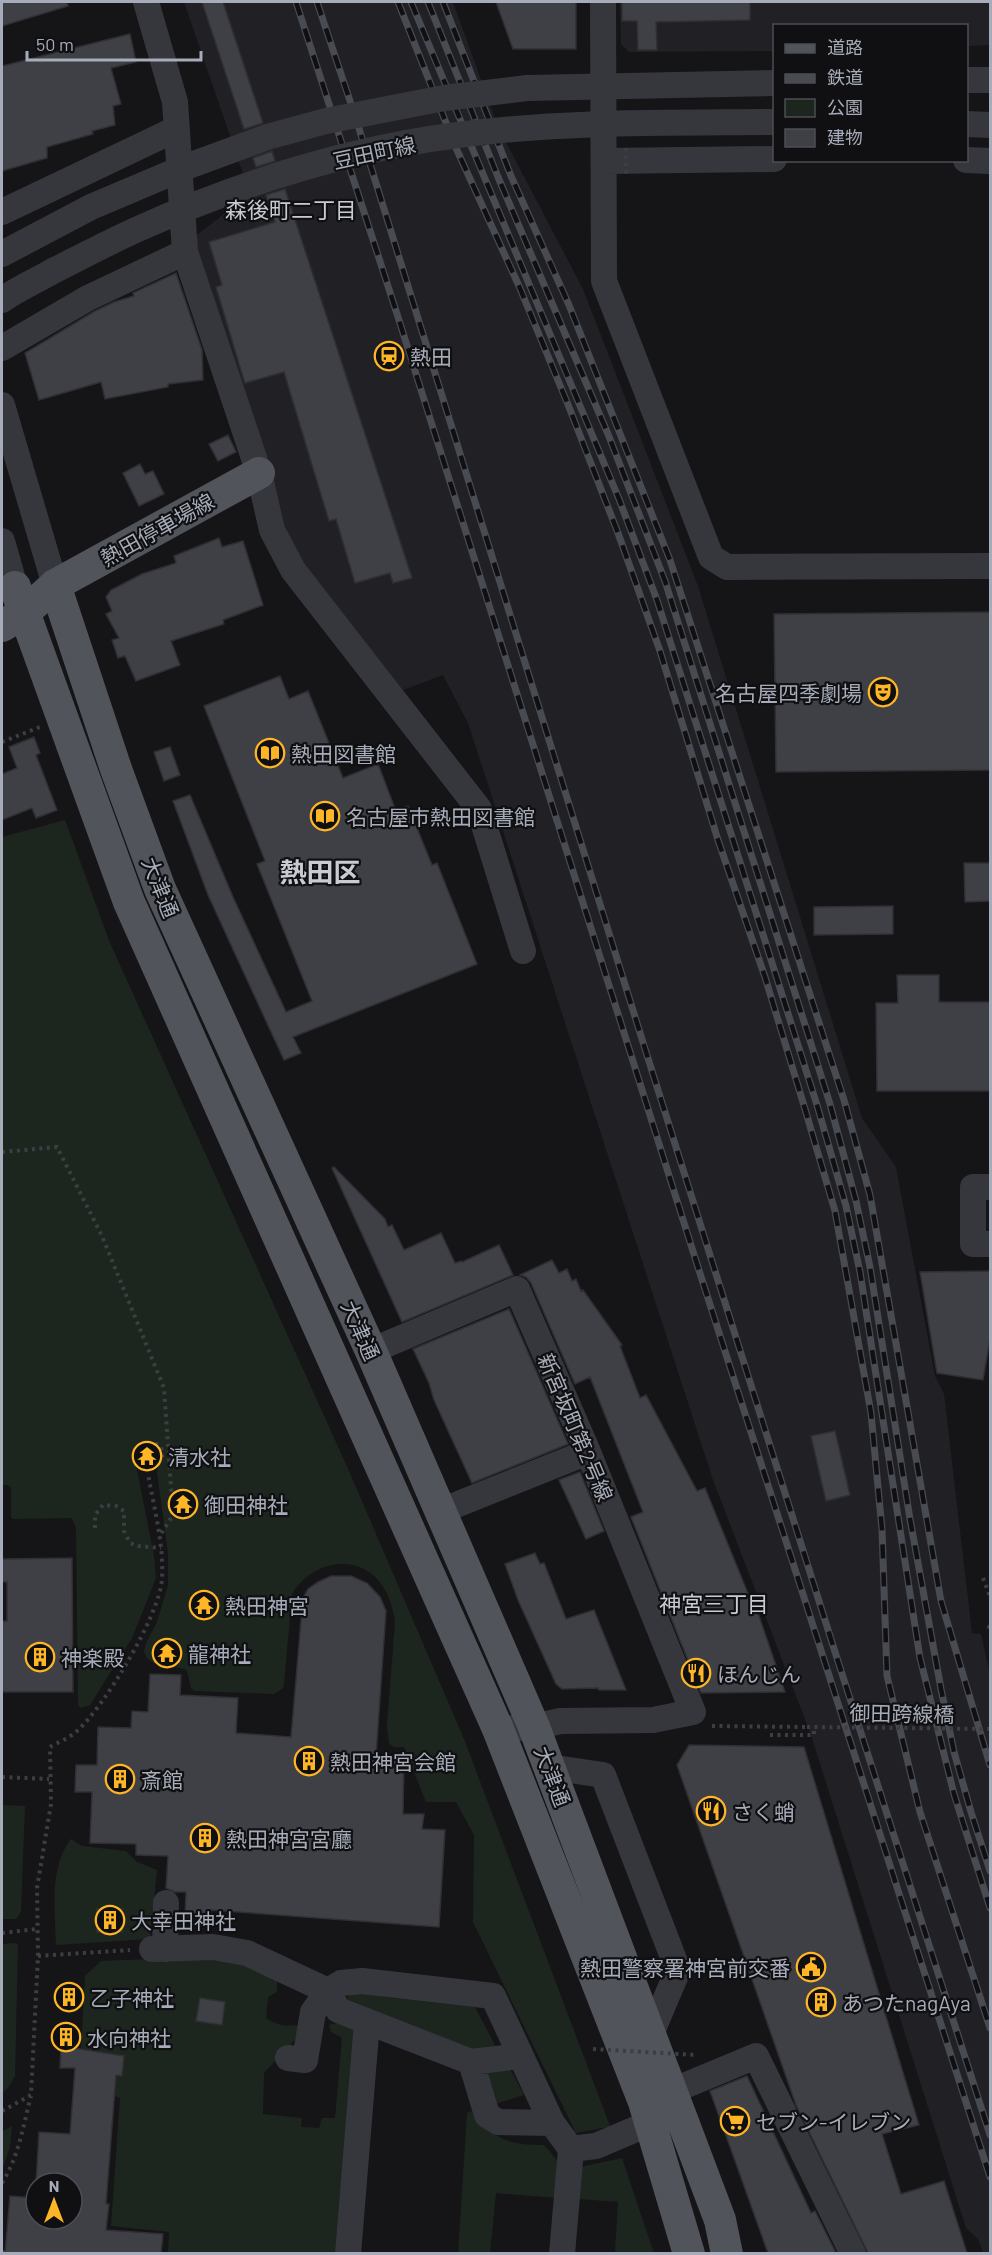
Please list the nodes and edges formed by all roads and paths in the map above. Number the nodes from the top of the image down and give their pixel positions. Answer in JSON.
{"nodes":[{"id":1,"x":146,"y":2,"type":"edge"},
{"id":2,"x":603,"y":2,"type":"edge"},
{"id":3,"x":968,"y":80,"type":"edge"},
{"id":4,"x":990,"y":80,"type":"edge"},
{"id":5,"x":773,"y":83,"type":"edge"},
{"id":6,"x":773,"y":122,"type":"edge"},
{"id":7,"x":968,"y":124,"type":"edge"},
{"id":8,"x":990,"y":125,"type":"edge"},
{"id":9,"x":176,"y":129,"type":"junction"},
{"id":10,"x":626,"y":147,"type":"dead end"},
{"id":11,"x":773,"y":159,"type":"edge"},
{"id":12,"x":968,"y":160,"type":"edge"},
{"id":13,"x":990,"y":161,"type":"edge"},
{"id":14,"x":616,"y":168,"type":"junction"},
{"id":15,"x":2,"y":212,"type":"edge"},
{"id":16,"x":185,"y":252,"type":"junction"},
{"id":17,"x":2,"y":254,"type":"edge"},
{"id":18,"x":2,"y":300,"type":"edge"},
{"id":19,"x":2,"y":348,"type":"edge"},
{"id":20,"x":2,"y":405,"type":"edge"},
{"id":21,"x":259,"y":473,"type":"junction"},
{"id":22,"x":2,"y":541,"type":"edge"},
{"id":23,"x":990,"y":566,"type":"edge"},
{"id":24,"x":55,"y":585,"type":"junction"},
{"id":25,"x":10,"y":605,"type":"edge"},
{"id":26,"x":40,"y":726,"type":"dead end"},
{"id":27,"x":2,"y":742,"type":"edge"},
{"id":28,"x":523,"y":951,"type":"dead end"},
{"id":29,"x":2,"y":1152,"type":"edge"},
{"id":30,"x":990,"y":1187,"type":"edge"},
{"id":31,"x":990,"y":1244,"type":"edge"},
{"id":32,"x":371,"y":1351,"type":"junction"},
{"id":33,"x":148,"y":1444,"type":"dead end"},
{"id":34,"x":588,"y":1452,"type":"junction"},
{"id":35,"x":163,"y":1462,"type":"dead end"},
{"id":36,"x":148,"y":1474,"type":"dead end"},
{"id":37,"x":441,"y":1511,"type":"junction"},
{"id":38,"x":95,"y":1528,"type":"dead end"},
{"id":39,"x":159,"y":1537,"type":"junction"},
{"id":40,"x":161,"y":1548,"type":"junction"},
{"id":41,"x":983,"y":1578,"type":"dead end"},
{"id":42,"x":990,"y":1597,"type":"edge"},
{"id":43,"x":990,"y":1626,"type":"edge"},
{"id":44,"x":990,"y":1632,"type":"edge"},
{"id":45,"x":698,"y":1720,"type":"junction"},
{"id":46,"x":534,"y":1726,"type":"junction"},
{"id":47,"x":814,"y":1727,"type":"junction"},
{"id":48,"x":498,"y":1729,"type":"junction"},
{"id":49,"x":990,"y":1729,"type":"edge"},
{"id":50,"x":770,"y":1735,"type":"dead end"},
{"id":51,"x":549,"y":1767,"type":"junction"},
{"id":52,"x":2,"y":1777,"type":"edge"},
{"id":53,"x":49,"y":1779,"type":"junction"},
{"id":54,"x":166,"y":1903,"type":"dead end"},
{"id":55,"x":37,"y":1929,"type":"junction"},
{"id":56,"x":2,"y":1933,"type":"edge"},
{"id":57,"x":158,"y":1949,"type":"junction"},
{"id":58,"x":38,"y":1956,"type":"junction"},
{"id":59,"x":328,"y":1990,"type":"junction"},
{"id":60,"x":367,"y":2022,"type":"junction"},
{"id":61,"x":650,"y":2036,"type":"junction"},
{"id":62,"x":593,"y":2049,"type":"dead end"},
{"id":63,"x":696,"y":2055,"type":"dead end"},
{"id":64,"x":520,"y":2056,"type":"junction"},
{"id":65,"x":288,"y":2058,"type":"dead end"},
{"id":66,"x":471,"y":2062,"type":"junction"},
{"id":67,"x":31,"y":2095,"type":"junction"},
{"id":68,"x":655,"y":2106,"type":"junction"},
{"id":69,"x":2,"y":2111,"type":"edge"},
{"id":70,"x":552,"y":2123,"type":"junction"},
{"id":71,"x":572,"y":2149,"type":"junction"},
{"id":72,"x":2,"y":2183,"type":"edge"},
{"id":73,"x":348,"y":2253,"type":"edge"},
{"id":74,"x":562,"y":2253,"type":"edge"},
{"id":75,"x":689,"y":2253,"type":"edge"},
{"id":76,"x":727,"y":2253,"type":"edge"},
{"id":77,"x":853,"y":2253,"type":"edge"}],
"edges":[{"from":1,"to":9,"type":"street"},
{"from":2,"to":14,"type":"street"},
{"from":3,"to":4,"type":"street"},
{"from":5,"to":17,"type":"street","name":"豆田町線","bridge":true},
{"from":6,"to":18,"type":"street","name":"豆田町線","bridge":true},
{"from":7,"to":8,"type":"street"},
{"from":9,"to":15,"type":"street"},
{"from":9,"to":16,"type":"street"},
{"from":10,"to":14,"type":"path","bridge":true},
{"from":11,"to":14,"type":"street"},
{"from":12,"to":13,"type":"street"},
{"from":14,"to":23,"type":"street"},
{"from":16,"to":19,"type":"street"},
{"from":16,"to":21,"type":"street"},
{"from":20,"to":24,"type":"street","name":"大津通"},
{"from":21,"to":24,"type":"main road","name":"熱田停車場線"},
{"from":21,"to":28,"type":"street"},
{"from":22,"to":25,"type":"street","name":"大津通"},
{"from":24,"to":25,"type":"main road","name":"熱田停車場線"},
{"from":24,"to":32,"type":"main road","name":"大津通"},
{"from":25,"to":48,"type":"main road","name":"大津通"},
{"from":26,"to":27,"type":"path"},
{"from":29,"to":39,"type":"path"},
{"from":30,"to":31,"type":"street"},
{"from":32,"to":34,"type":"street","name":"新宮坂町第2号線"},
{"from":32,"to":37,"type":"main road","name":"大津通"},
{"from":33,"to":35,"type":"path"},
{"from":34,"to":37,"type":"street"},
{"from":34,"to":45,"type":"street","name":"新宮坂町第2号線"},
{"from":36,"to":39,"type":"path"},
{"from":37,"to":46,"type":"main road","name":"大津通"},
{"from":38,"to":40,"type":"path"},
{"from":39,"to":40,"type":"path"},
{"from":40,"to":53,"type":"path"},
{"from":41,"to":42,"type":"path"},
{"from":43,"to":44,"type":"path"},
{"from":45,"to":46,"type":"street"},
{"from":45,"to":47,"type":"path","name":"御田跨線橋"},
{"from":46,"to":48,"type":"street"},
{"from":46,"to":51,"type":"main road","name":"大津通"},
{"from":47,"to":49,"type":"path","name":"御田跨線橋","bridge":true},
{"from":47,"to":50,"type":"path","name":"御田跨線橋"},
{"from":48,"to":68,"type":"main road","name":"大津通"},
{"from":51,"to":61,"type":"main road","name":"大津通"},
{"from":51,"to":61,"type":"street"},
{"from":52,"to":53,"type":"path"},
{"from":53,"to":55,"type":"path"},
{"from":54,"to":57,"type":"street"},
{"from":55,"to":56,"type":"path"},
{"from":55,"to":58,"type":"path"},
{"from":57,"to":58,"type":"path"},
{"from":57,"to":59,"type":"street"},
{"from":58,"to":67,"type":"path"},
{"from":59,"to":60,"type":"street"},
{"from":59,"to":64,"type":"street"},
{"from":59,"to":65,"type":"street"},
{"from":60,"to":66,"type":"street"},
{"from":60,"to":73,"type":"street"},
{"from":61,"to":68,"type":"main road","name":"大津通"},
{"from":62,"to":63,"type":"path","bridge":true},
{"from":64,"to":66,"type":"street"},
{"from":64,"to":70,"type":"street"},
{"from":66,"to":70,"type":"street"},
{"from":67,"to":69,"type":"path"},
{"from":67,"to":72,"type":"path"},
{"from":68,"to":71,"type":"street"},
{"from":68,"to":75,"type":"main road","name":"大津通"},
{"from":68,"to":76,"type":"main road","name":"大津通"},
{"from":68,"to":77,"type":"street"},
{"from":70,"to":71,"type":"street"},
{"from":71,"to":74,"type":"street"}]}
